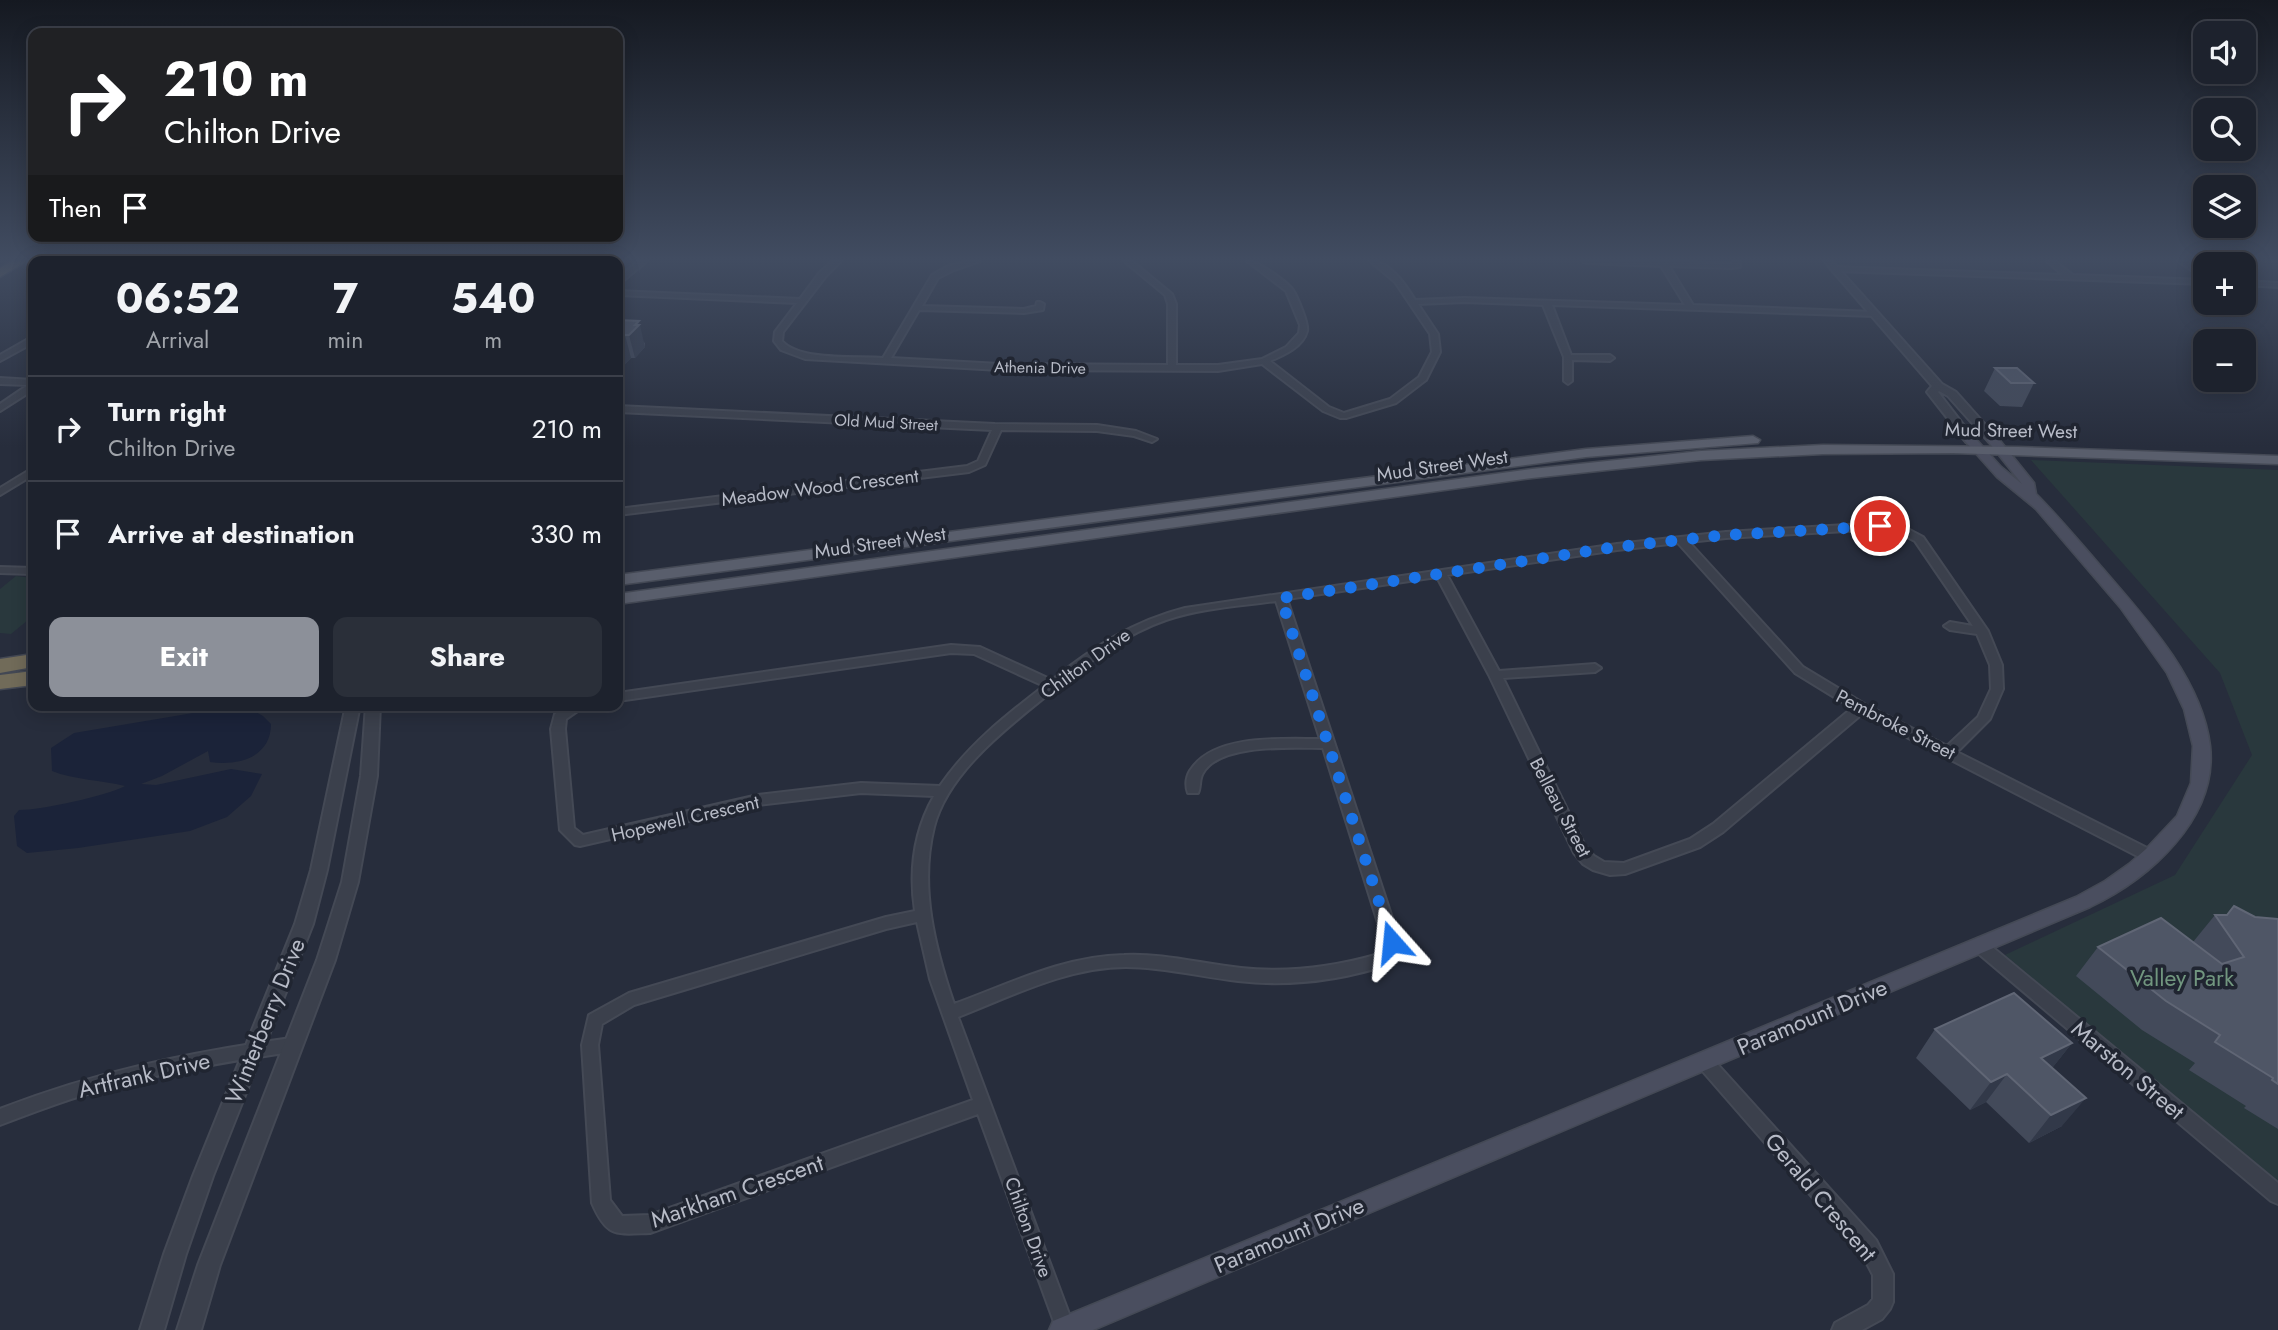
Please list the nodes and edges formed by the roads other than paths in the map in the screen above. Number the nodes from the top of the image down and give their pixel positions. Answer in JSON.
{"nodes":[{"id":1,"x":786,"y":323,"type":"edge"},
{"id":2,"x":908,"y":323,"type":"edge"},
{"id":3,"x":1172,"y":323,"type":"edge"},
{"id":4,"x":1303,"y":323,"type":"edge"},
{"id":5,"x":1428,"y":323,"type":"edge"},
{"id":6,"x":1555,"y":323,"type":"edge"},
{"id":7,"x":1882,"y":323,"type":"edge"},
{"id":8,"x":28,"y":343,"type":"edge"},
{"id":9,"x":1568,"y":357,"type":"junction"},
{"id":10,"x":0,"y":358,"type":"edge"},
{"id":11,"x":1610,"y":358,"type":"dead end"},
{"id":12,"x":1264,"y":361,"type":"junction"},
{"id":13,"x":885,"y":362,"type":"junction"},
{"id":14,"x":1172,"y":368,"type":"junction"},
{"id":15,"x":0,"y":380,"type":"edge"},
{"id":16,"x":1568,"y":380,"type":"dead end"},
{"id":17,"x":28,"y":384,"type":"edge"},
{"id":18,"x":1938,"y":386,"type":"junction"},
{"id":19,"x":28,"y":388,"type":"edge"},
{"id":20,"x":0,"y":408,"type":"edge"},
{"id":21,"x":623,"y":409,"type":"edge"},
{"id":22,"x":997,"y":428,"type":"junction"},
{"id":23,"x":1152,"y":439,"type":"dead end"},
{"id":24,"x":1975,"y":445,"type":"junction"},
{"id":25,"x":1996,"y":445,"type":"junction"},
{"id":26,"x":2278,"y":450,"type":"edge"},
{"id":27,"x":2278,"y":460,"type":"edge"},
{"id":28,"x":28,"y":474,"type":"edge"},
{"id":29,"x":0,"y":492,"type":"edge"},
{"id":30,"x":2030,"y":495,"type":"junction"},
{"id":31,"x":623,"y":511,"type":"edge"},
{"id":32,"x":1681,"y":540,"type":"junction"},
{"id":33,"x":0,"y":570,"type":"edge"},
{"id":34,"x":28,"y":571,"type":"edge"},
{"id":35,"x":1441,"y":575,"type":"junction"},
{"id":36,"x":623,"y":579,"type":"edge"},
{"id":37,"x":623,"y":598,"type":"edge"},
{"id":38,"x":1281,"y":598,"type":"junction"},
{"id":39,"x":1950,"y":626,"type":"dead end"},
{"id":40,"x":1982,"y":631,"type":"junction"},
{"id":41,"x":28,"y":652,"type":"edge"},
{"id":42,"x":0,"y":655,"type":"edge"},
{"id":43,"x":28,"y":662,"type":"edge"},
{"id":44,"x":0,"y":666,"type":"edge"},
{"id":45,"x":1595,"y":668,"type":"dead end"},
{"id":46,"x":1495,"y":675,"type":"junction"},
{"id":47,"x":28,"y":679,"type":"edge"},
{"id":48,"x":0,"y":682,"type":"edge"},
{"id":49,"x":1053,"y":685,"type":"junction"},
{"id":50,"x":623,"y":696,"type":"edge"},
{"id":51,"x":1861,"y":708,"type":"junction"},
{"id":52,"x":352,"y":711,"type":"edge"},
{"id":53,"x":373,"y":711,"type":"edge"},
{"id":54,"x":571,"y":711,"type":"edge"},
{"id":55,"x":1326,"y":743,"type":"junction"},
{"id":56,"x":1949,"y":752,"type":"junction"},
{"id":57,"x":1193,"y":790,"type":"dead end"},
{"id":58,"x":944,"y":791,"type":"junction"},
{"id":59,"x":2150,"y":856,"type":"junction"},
{"id":60,"x":923,"y":915,"type":"junction"},
{"id":61,"x":1979,"y":945,"type":"junction"},
{"id":62,"x":949,"y":1013,"type":"junction"},
{"id":63,"x":292,"y":1045,"type":"junction"},
{"id":64,"x":254,"y":1050,"type":"junction"},
{"id":65,"x":1705,"y":1062,"type":"junction"},
{"id":66,"x":983,"y":1104,"type":"junction"},
{"id":67,"x":0,"y":1117,"type":"edge"},
{"id":68,"x":2278,"y":1195,"type":"edge"},
{"id":69,"x":1064,"y":1329,"type":"edge"},
{"id":70,"x":152,"y":1330,"type":"edge"},
{"id":71,"x":190,"y":1330,"type":"edge"},
{"id":72,"x":1842,"y":1330,"type":"edge"}],
"edges":[{"from":1,"to":13,"type":"street","name":"Athenia Drive"},
{"from":2,"to":13,"type":"street"},
{"from":3,"to":14,"type":"street"},
{"from":4,"to":12,"type":"street","name":"Athenia Drive"},
{"from":5,"to":12,"type":"street"},
{"from":6,"to":9,"type":"street"},
{"from":7,"to":18,"type":"street","name":"Paramount Drive"},
{"from":8,"to":10,"type":"street"},
{"from":9,"to":11,"type":"street"},
{"from":9,"to":16,"type":"street"},
{"from":12,"to":14,"type":"street","name":"Athenia Drive"},
{"from":13,"to":14,"type":"street","name":"Athenia Drive"},
{"from":15,"to":17,"type":"street"},
{"from":18,"to":24,"type":"street","name":"Paramount Drive"},
{"from":18,"to":25,"type":"street","name":"Paramount Drive"},
{"from":19,"to":20,"type":"street"},
{"from":21,"to":22,"type":"street","name":"Old Mud Street"},
{"from":22,"to":23,"type":"street","name":"Old Mud Street"},
{"from":22,"to":31,"type":"street","name":"Meadow Wood Crescent"},
{"from":24,"to":25,"type":"main road","name":"Mud Street West"},
{"from":24,"to":30,"type":"main road","name":"Paramount Drive"},
{"from":24,"to":36,"type":"main road","name":"Mud Street West"},
{"from":24,"to":37,"type":"main road","name":"Mud Street West"},
{"from":25,"to":26,"type":"main road","name":"Mud Street West"},
{"from":25,"to":27,"type":"main road","name":"Mud Street West"},
{"from":25,"to":30,"type":"main road","name":"Paramount Drive"},
{"from":28,"to":29,"type":"street"},
{"from":30,"to":59,"type":"main road","name":"Paramount Drive"},
{"from":32,"to":35,"type":"street","name":"Chilton Drive"},
{"from":32,"to":40,"type":"street","name":"Chilton Drive"},
{"from":32,"to":51,"type":"street","name":"Pembroke Street"},
{"from":33,"to":34,"type":"street"},
{"from":35,"to":38,"type":"street","name":"Chilton Drive"},
{"from":35,"to":46,"type":"street","name":"Belleau Street"},
{"from":38,"to":49,"type":"street","name":"Chilton Drive"},
{"from":38,"to":55,"type":"street"},
{"from":39,"to":40,"type":"street"},
{"from":40,"to":56,"type":"street","name":"Chilton Drive"},
{"from":41,"to":42,"type":"highway"},
{"from":43,"to":44,"type":"highway"},
{"from":45,"to":46,"type":"street"},
{"from":46,"to":51,"type":"street","name":"Belleau Street"},
{"from":47,"to":48,"type":"highway"},
{"from":49,"to":50,"type":"street"},
{"from":49,"to":58,"type":"street","name":"Chilton Drive"},
{"from":51,"to":56,"type":"street","name":"Pembroke Street"},
{"from":52,"to":64,"type":"street","name":"Winterberry Drive"},
{"from":53,"to":63,"type":"street","name":"Winterberry Drive"},
{"from":54,"to":58,"type":"street","name":"Hopewell Crescent"},
{"from":55,"to":57,"type":"street"},
{"from":55,"to":62,"type":"street"},
{"from":56,"to":59,"type":"street","name":"Pembroke Street"},
{"from":58,"to":60,"type":"street","name":"Chilton Drive"},
{"from":59,"to":61,"type":"main road","name":"Paramount Drive"},
{"from":60,"to":62,"type":"street","name":"Chilton Drive"},
{"from":60,"to":66,"type":"street","name":"Markham Crescent"},
{"from":61,"to":65,"type":"main road","name":"Paramount Drive"},
{"from":61,"to":68,"type":"street","name":"Marston Street"},
{"from":62,"to":66,"type":"street","name":"Chilton Drive"},
{"from":63,"to":64,"type":"street","name":"Artfrank Drive"},
{"from":63,"to":71,"type":"street","name":"Winterberry Drive"},
{"from":64,"to":67,"type":"street","name":"Artfrank Drive"},
{"from":64,"to":70,"type":"street","name":"Winterberry Drive"},
{"from":65,"to":69,"type":"main road","name":"Paramount Drive"},
{"from":65,"to":72,"type":"street","name":"Gerald Crescent"},
{"from":66,"to":69,"type":"street","name":"Chilton Drive"}]}
